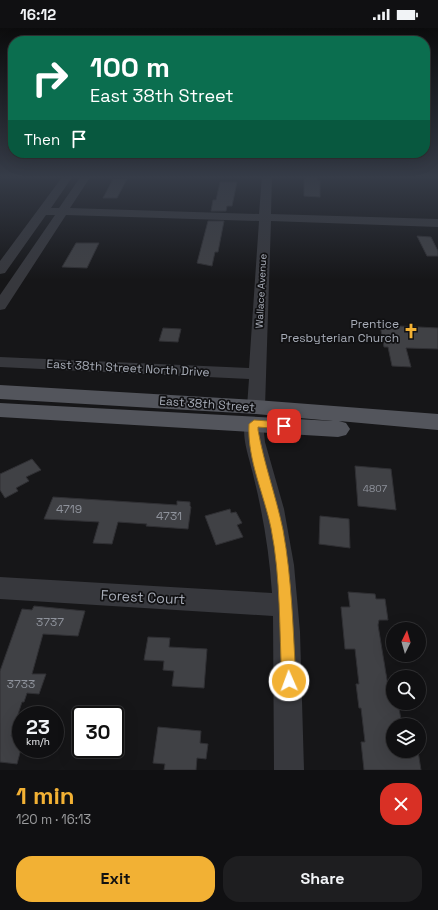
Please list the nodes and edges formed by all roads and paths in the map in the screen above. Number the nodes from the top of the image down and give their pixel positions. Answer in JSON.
{"nodes":[{"id":1,"x":43,"y":211,"type":"joint"},
{"id":2,"x":265,"y":211,"type":"edge"},
{"id":3,"x":62,"y":212,"type":"junction"},
{"id":4,"x":265,"y":218,"type":"junction"},
{"id":5,"x":438,"y":223,"type":"edge"},
{"id":6,"x":0,"y":270,"type":"edge"},
{"id":7,"x":0,"y":306,"type":"edge"},
{"id":8,"x":0,"y":362,"type":"edge"},
{"id":9,"x":256,"y":374,"type":"junction"},
{"id":10,"x":0,"y":392,"type":"edge"},
{"id":11,"x":0,"y":410,"type":"edge"},
{"id":12,"x":255,"y":416,"type":"junction"},
{"id":13,"x":438,"y":422,"type":"edge"},
{"id":14,"x":438,"y":435,"type":"edge"},
{"id":15,"x":0,"y":588,"type":"edge"},
{"id":16,"x":286,"y":605,"type":"junction"},
{"id":17,"x":290,"y":770,"type":"edge"}],
"edges":[{"from":1,"to":3,"type":"street"},
{"from":1,"to":6,"type":"street"},
{"from":2,"to":4,"type":"street","name":"Wallace Avenue"},
{"from":3,"to":4,"type":"street"},
{"from":3,"to":7,"type":"street"},
{"from":4,"to":5,"type":"street"},
{"from":4,"to":9,"type":"street","name":"Wallace Avenue"},
{"from":8,"to":9,"type":"street","name":"East 38th Street North Drive"},
{"from":9,"to":12,"type":"street","name":"Wallace Avenue"},
{"from":10,"to":12,"type":"main road","name":"East 38th Street"},
{"from":11,"to":12,"type":"main road","name":"East 38th Street"},
{"from":12,"to":13,"type":"main road","name":"East 38th Street"},
{"from":12,"to":14,"type":"main road","name":"East 38th Street"},
{"from":12,"to":16,"type":"street","name":"Wallace Avenue"},
{"from":15,"to":16,"type":"street","name":"Forest Court"},
{"from":16,"to":17,"type":"street","name":"Wallace Avenue"}]}
